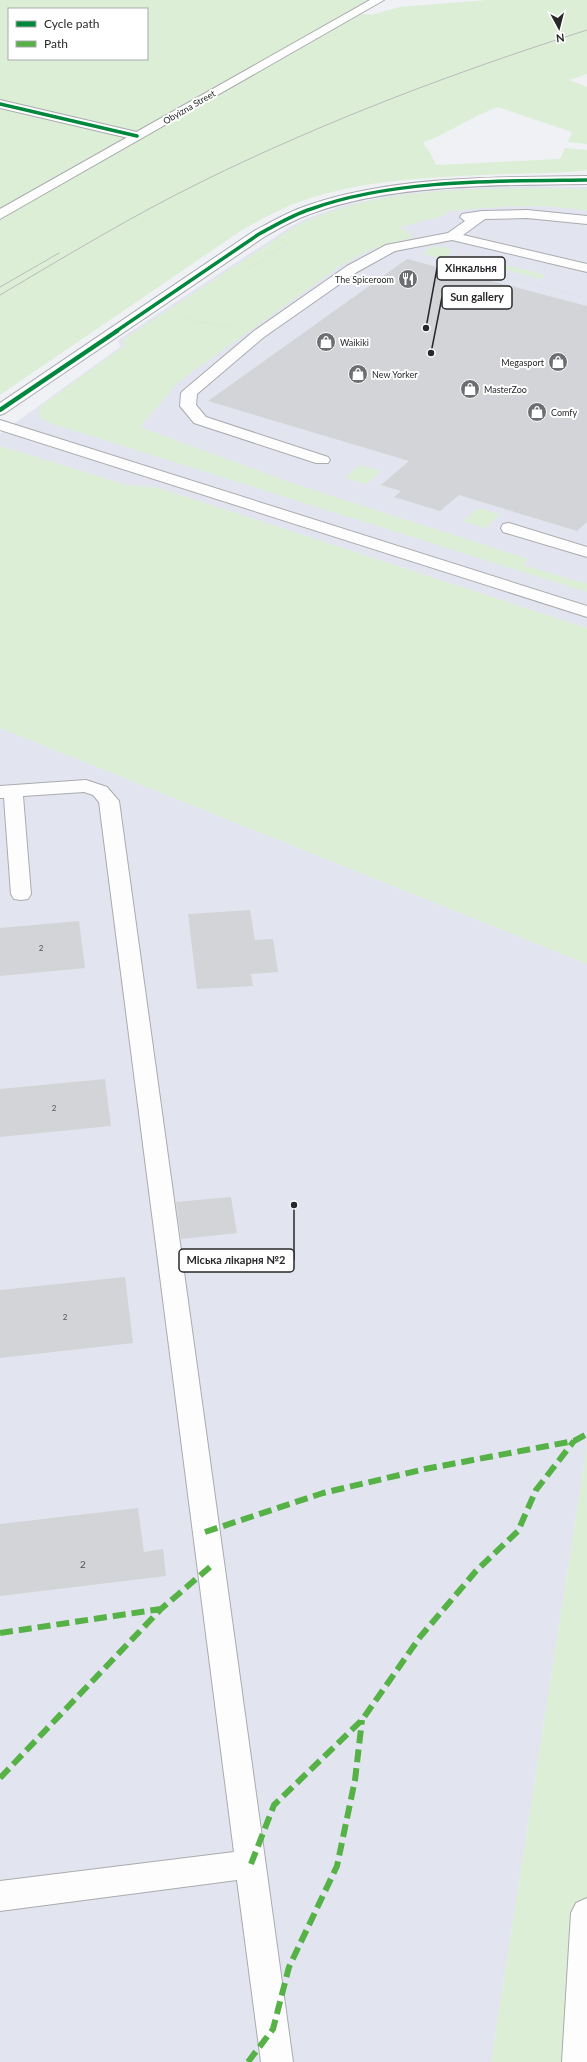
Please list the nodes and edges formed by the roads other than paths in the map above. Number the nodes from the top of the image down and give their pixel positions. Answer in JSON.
{"nodes":[{"id":1,"x":378,"y":0,"type":"edge"},
{"id":2,"x":0,"y":104,"type":"edge"},
{"id":3,"x":137,"y":136,"type":"junction"},
{"id":4,"x":587,"y":175,"type":"edge"},
{"id":5,"x":560,"y":180,"type":"junction"},
{"id":6,"x":587,"y":180,"type":"edge"},
{"id":7,"x":0,"y":215,"type":"edge"},
{"id":8,"x":482,"y":215,"type":"junction"},
{"id":9,"x":451,"y":219,"type":"dead end"},
{"id":10,"x":587,"y":220,"type":"edge"},
{"id":11,"x":452,"y":236,"type":"junction"},
{"id":12,"x":587,"y":268,"type":"edge"},
{"id":13,"x":0,"y":410,"type":"edge"},
{"id":14,"x":0,"y":425,"type":"edge"},
{"id":15,"x":322,"y":460,"type":"dead end"},
{"id":16,"x":509,"y":528,"type":"dead end"},
{"id":17,"x":587,"y":552,"type":"edge"},
{"id":18,"x":587,"y":612,"type":"edge"},
{"id":19,"x":6,"y":792,"type":"edge"},
{"id":20,"x":21,"y":894,"type":"dead end"},
{"id":21,"x":251,"y":1864,"type":"junction"},
{"id":22,"x":0,"y":1896,"type":"edge"},
{"id":23,"x":587,"y":1914,"type":"edge"},
{"id":24,"x":277,"y":2062,"type":"edge"},
{"id":25,"x":578,"y":2062,"type":"edge"}],
"edges":[{"from":1,"to":3,"type":"street","name":"Obyizna Street"},
{"from":2,"to":3,"type":"street"},
{"from":3,"to":7,"type":"street","name":"Obyizna Street"},
{"from":4,"to":5,"type":"street"},
{"from":5,"to":6,"type":"street"},
{"from":5,"to":13,"type":"street"},
{"from":8,"to":9,"type":"street"},
{"from":8,"to":10,"type":"street"},
{"from":8,"to":11,"type":"street"},
{"from":11,"to":12,"type":"street"},
{"from":11,"to":15,"type":"street"},
{"from":14,"to":18,"type":"street"},
{"from":16,"to":17,"type":"street"},
{"from":19,"to":20,"type":"street"},
{"from":19,"to":21,"type":"street"},
{"from":21,"to":22,"type":"street"},
{"from":21,"to":24,"type":"street"},
{"from":23,"to":25,"type":"street"}]}
